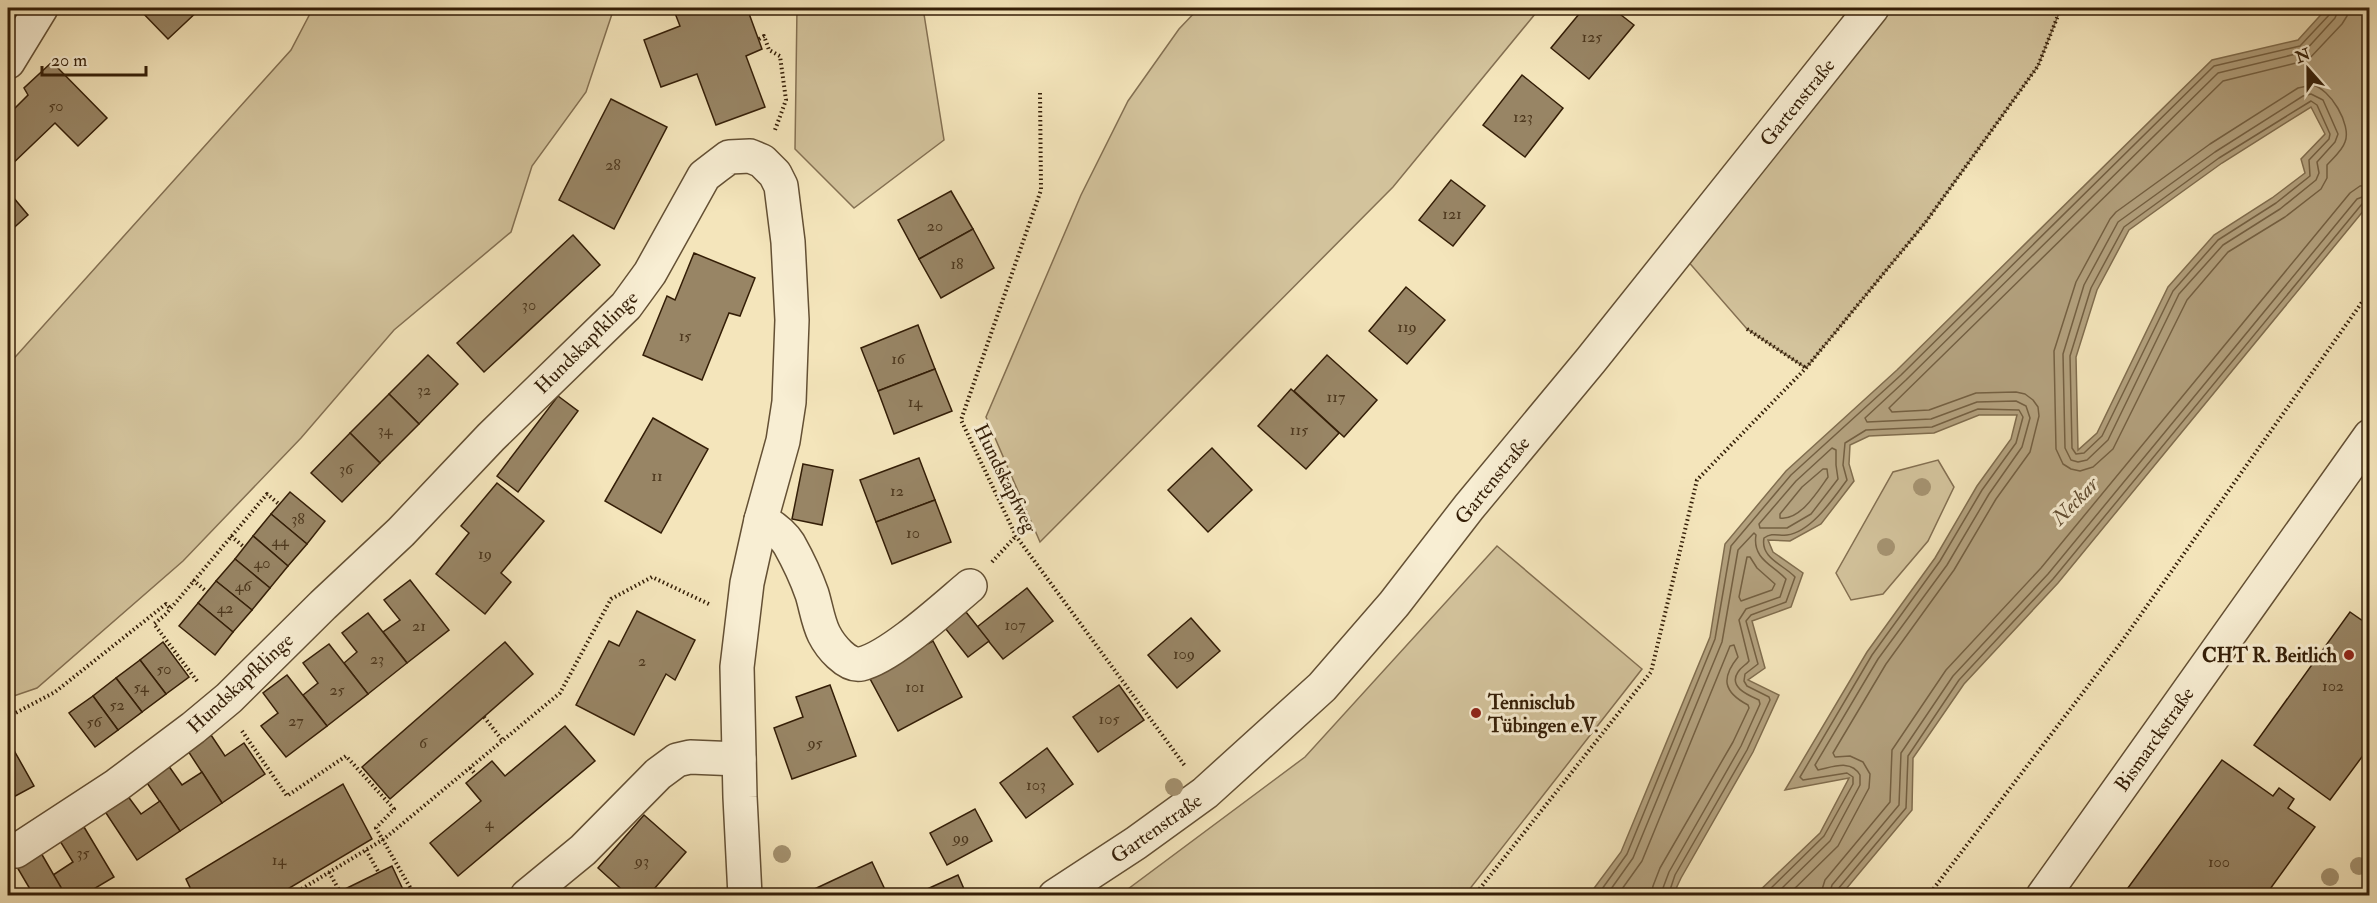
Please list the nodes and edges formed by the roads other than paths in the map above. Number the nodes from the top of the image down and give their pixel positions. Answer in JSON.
{"nodes":[{"id":1,"x":41,"y":8,"type":"edge"},
{"id":2,"x":1872,"y":8,"type":"edge"},
{"id":3,"x":8,"y":62,"type":"edge"},
{"id":4,"x":2370,"y":436,"type":"edge"},
{"id":5,"x":761,"y":520,"type":"junction"},
{"id":6,"x":970,"y":586,"type":"dead end"},
{"id":7,"x":739,"y":759,"type":"junction"},
{"id":8,"x":16,"y":851,"type":"dead end"},
{"id":9,"x":527,"y":896,"type":"edge"},
{"id":10,"x":746,"y":896,"type":"edge"},
{"id":11,"x":1055,"y":896,"type":"edge"},
{"id":12,"x":2043,"y":896,"type":"edge"}],
"edges":[{"from":1,"to":3,"type":"street"},
{"from":2,"to":11,"type":"street","name":"Gartenstraße"},
{"from":4,"to":12,"type":"street","name":"Bismarckstraße"},
{"from":5,"to":6,"type":"street"},
{"from":5,"to":7,"type":"street","name":"Hundskapfklinge"},
{"from":5,"to":8,"type":"street","name":"Hundskapfklinge"},
{"from":7,"to":9,"type":"street"},
{"from":7,"to":10,"type":"street","name":"Hundskapfklinge"}]}
